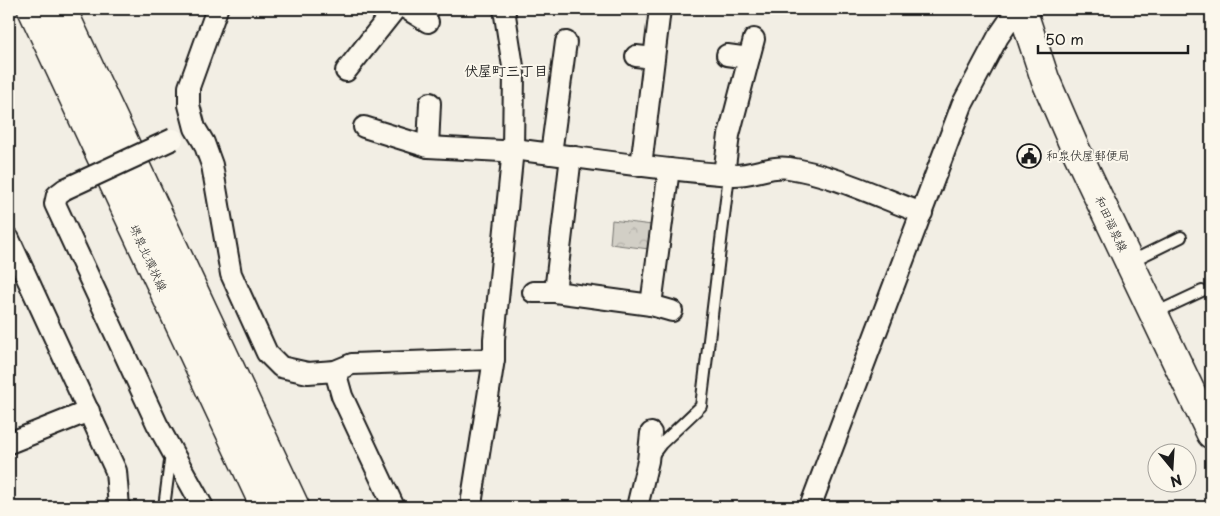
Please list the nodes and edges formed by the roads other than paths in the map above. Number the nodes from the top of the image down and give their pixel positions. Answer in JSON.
{"nodes":[{"id":1,"x":32,"y":9,"type":"edge"},
{"id":2,"x":62,"y":9,"type":"edge"},
{"id":3,"x":217,"y":9,"type":"edge"},
{"id":4,"x":395,"y":9,"type":"edge"},
{"id":5,"x":407,"y":9,"type":"edge"},
{"id":6,"x":504,"y":9,"type":"edge"},
{"id":7,"x":660,"y":9,"type":"edge"},
{"id":8,"x":1022,"y":10,"type":"edge"},
{"id":9,"x":428,"y":22,"type":"dead end"},
{"id":10,"x":566,"y":42,"type":"dead end"},
{"id":11,"x":727,"y":55,"type":"dead end"},
{"id":12,"x":346,"y":70,"type":"dead end"},
{"id":13,"x":430,"y":102,"type":"dead end"},
{"id":14,"x":364,"y":127,"type":"dead end"},
{"id":15,"x":196,"y":128,"type":"junction"},
{"id":16,"x":428,"y":147,"type":"junction"},
{"id":17,"x":513,"y":149,"type":"junction"},
{"id":18,"x":551,"y":154,"type":"junction"},
{"id":19,"x":571,"y":156,"type":"junction"},
{"id":20,"x":641,"y":166,"type":"junction"},
{"id":21,"x":669,"y":169,"type":"junction"},
{"id":22,"x":727,"y":174,"type":"junction"},
{"id":23,"x":922,"y":213,"type":"junction"},
{"id":24,"x":1181,"y":237,"type":"dead end"},
{"id":25,"x":9,"y":239,"type":"edge"},
{"id":26,"x":1130,"y":262,"type":"junction"},
{"id":27,"x":1202,"y":291,"type":"dead end"},
{"id":28,"x":532,"y":292,"type":"dead end"},
{"id":29,"x":555,"y":292,"type":"junction"},
{"id":30,"x":651,"y":305,"type":"junction"},
{"id":31,"x":672,"y":312,"type":"dead end"},
{"id":32,"x":1154,"y":313,"type":"junction"},
{"id":33,"x":494,"y":359,"type":"junction"},
{"id":34,"x":335,"y":371,"type":"junction"},
{"id":35,"x":89,"y":411,"type":"junction"},
{"id":36,"x":651,"y":433,"type":"dead end"},
{"id":37,"x":1211,"y":434,"type":"edge"},
{"id":38,"x":9,"y":443,"type":"edge"},
{"id":39,"x":171,"y":450,"type":"junction"},
{"id":40,"x":648,"y":461,"type":"junction"},
{"id":41,"x":120,"y":507,"type":"edge"},
{"id":42,"x":164,"y":507,"type":"edge"},
{"id":43,"x":203,"y":507,"type":"edge"},
{"id":44,"x":266,"y":507,"type":"edge"},
{"id":45,"x":295,"y":507,"type":"edge"},
{"id":46,"x":394,"y":507,"type":"edge"},
{"id":47,"x":472,"y":507,"type":"edge"},
{"id":48,"x":638,"y":507,"type":"edge"},
{"id":49,"x":810,"y":507,"type":"edge"}],
"edges":[{"from":1,"to":44,"type":"main road","name":"堺泉北環状線"},
{"from":2,"to":45,"type":"main road"},
{"from":3,"to":15,"type":"street"},
{"from":4,"to":12,"type":"street"},
{"from":5,"to":9,"type":"street"},
{"from":6,"to":17,"type":"street"},
{"from":7,"to":20,"type":"street"},
{"from":8,"to":23,"type":"street"},
{"from":8,"to":26,"type":"main road","name":"和田福泉線"},
{"from":10,"to":18,"type":"street"},
{"from":11,"to":22,"type":"street"},
{"from":13,"to":16,"type":"street"},
{"from":14,"to":16,"type":"street"},
{"from":15,"to":34,"type":"street"},
{"from":15,"to":39,"type":"street","bridge":true},
{"from":16,"to":17,"type":"street"},
{"from":17,"to":18,"type":"street"},
{"from":17,"to":33,"type":"street"},
{"from":18,"to":19,"type":"street"},
{"from":19,"to":20,"type":"street"},
{"from":19,"to":29,"type":"street"},
{"from":20,"to":21,"type":"street"},
{"from":21,"to":22,"type":"street"},
{"from":21,"to":30,"type":"street"},
{"from":22,"to":23,"type":"street"},
{"from":22,"to":40,"type":"lane"},
{"from":23,"to":49,"type":"street"},
{"from":24,"to":26,"type":"lane"},
{"from":25,"to":35,"type":"street"},
{"from":26,"to":32,"type":"main road","name":"和田福泉線"},
{"from":27,"to":32,"type":"lane"},
{"from":28,"to":29,"type":"street"},
{"from":29,"to":30,"type":"street"},
{"from":30,"to":31,"type":"street"},
{"from":32,"to":37,"type":"main road","name":"和田福泉線"},
{"from":33,"to":34,"type":"street"},
{"from":33,"to":47,"type":"street"},
{"from":34,"to":46,"type":"street"},
{"from":35,"to":38,"type":"street"},
{"from":35,"to":41,"type":"street"},
{"from":36,"to":40,"type":"street"},
{"from":39,"to":42,"type":"lane"},
{"from":39,"to":43,"type":"street"},
{"from":40,"to":48,"type":"street"}]}
